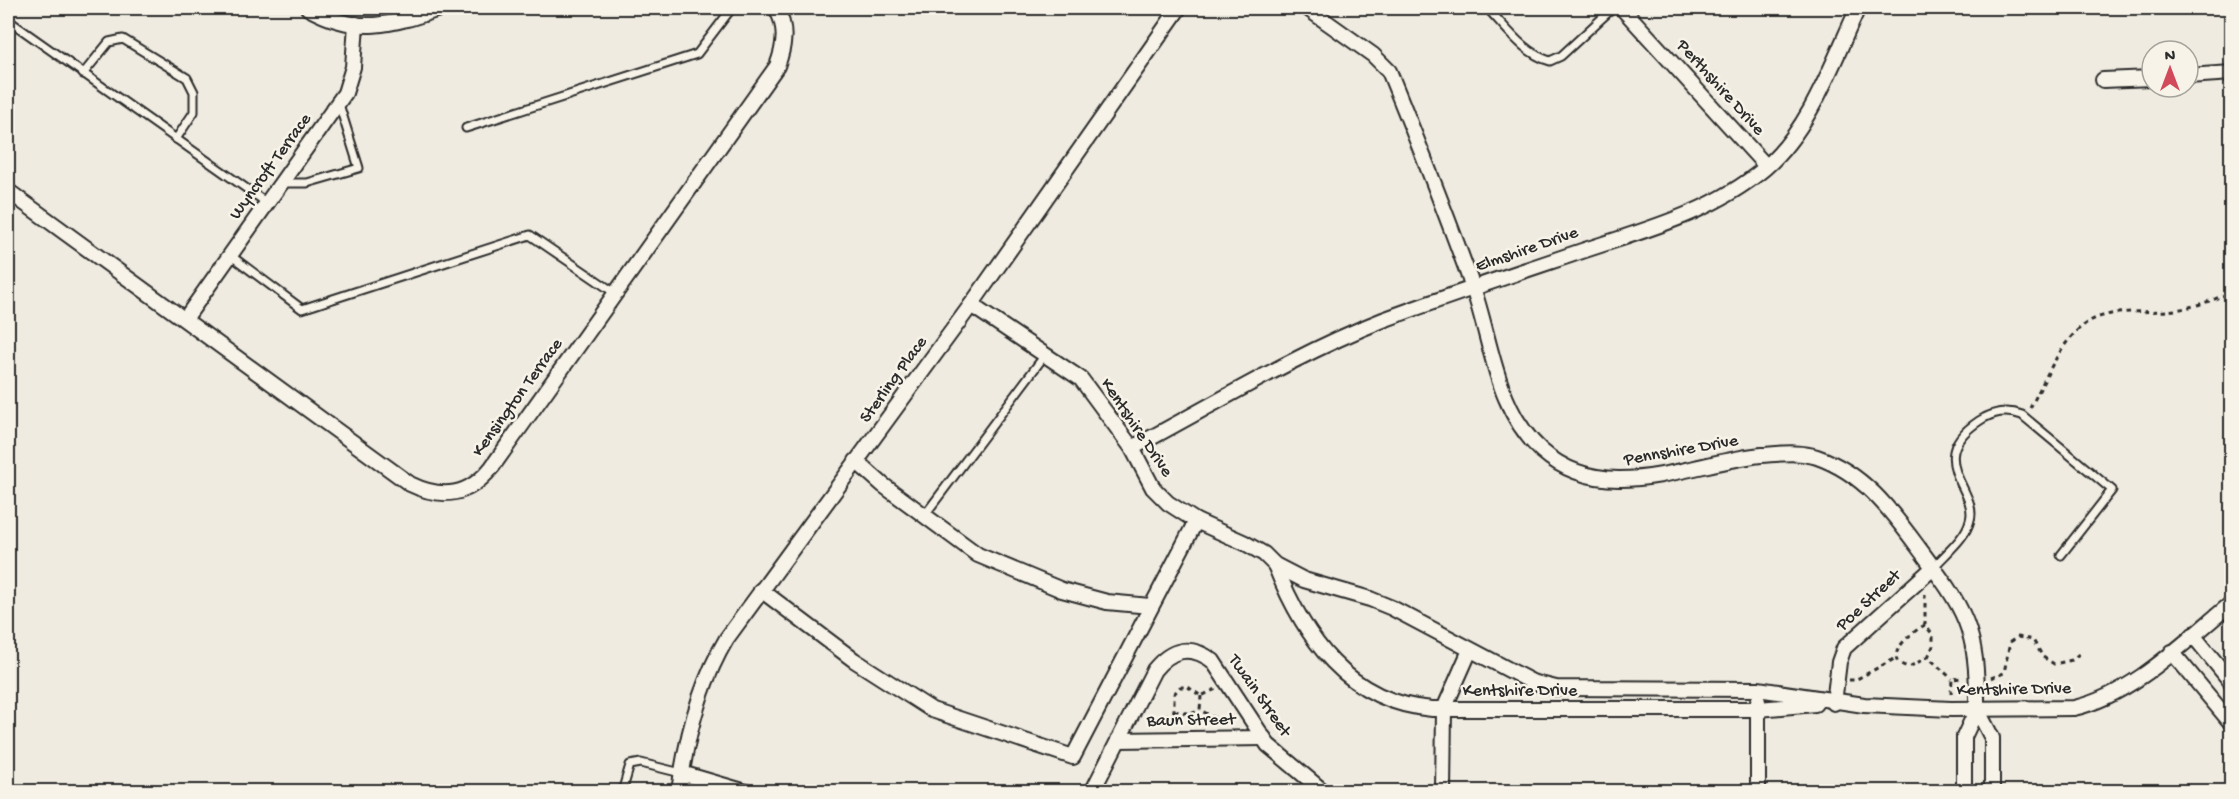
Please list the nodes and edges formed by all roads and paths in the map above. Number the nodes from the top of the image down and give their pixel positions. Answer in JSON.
{"nodes":[{"id":1,"x":312,"y":8,"type":"edge"},
{"id":2,"x":442,"y":8,"type":"edge"},
{"id":3,"x":732,"y":8,"type":"edge"},
{"id":4,"x":776,"y":8,"type":"edge"},
{"id":5,"x":1179,"y":8,"type":"edge"},
{"id":6,"x":1307,"y":8,"type":"edge"},
{"id":7,"x":1487,"y":8,"type":"edge"},
{"id":8,"x":1613,"y":8,"type":"edge"},
{"id":9,"x":1622,"y":8,"type":"edge"},
{"id":10,"x":1858,"y":8,"type":"edge"},
{"id":11,"x":8,"y":20,"type":"edge"},
{"id":12,"x":356,"y":24,"type":"junction"},
{"id":13,"x":2232,"y":73,"type":"edge"},
{"id":14,"x":83,"y":74,"type":"junction"},
{"id":15,"x":2200,"y":75,"type":"edge"},
{"id":16,"x":2140,"y":78,"type":"edge"},
{"id":17,"x":2103,"y":80,"type":"dead end"},
{"id":18,"x":338,"y":103,"type":"junction"},
{"id":19,"x":466,"y":128,"type":"dead end"},
{"id":20,"x":176,"y":139,"type":"junction"},
{"id":21,"x":1767,"y":166,"type":"junction"},
{"id":22,"x":281,"y":183,"type":"junction"},
{"id":23,"x":8,"y":191,"type":"edge"},
{"id":24,"x":267,"y":203,"type":"junction"},
{"id":25,"x":230,"y":255,"type":"junction"},
{"id":26,"x":1473,"y":287,"type":"junction"},
{"id":27,"x":2232,"y":292,"type":"edge"},
{"id":28,"x":615,"y":293,"type":"junction"},
{"id":29,"x":971,"y":305,"type":"junction"},
{"id":30,"x":185,"y":319,"type":"junction"},
{"id":31,"x":1046,"y":353,"type":"junction"},
{"id":32,"x":2030,"y":408,"type":"dead end"},
{"id":33,"x":1132,"y":448,"type":"junction"},
{"id":34,"x":856,"y":461,"type":"junction"},
{"id":35,"x":924,"y":516,"type":"junction"},
{"id":36,"x":1196,"y":520,"type":"junction"},
{"id":37,"x":2061,"y":555,"type":"dead end"},
{"id":38,"x":1275,"y":565,"type":"junction"},
{"id":39,"x":1933,"y":568,"type":"junction"},
{"id":40,"x":1918,"y":580,"type":"junction"},
{"id":41,"x":761,"y":590,"type":"junction"},
{"id":42,"x":2232,"y":603,"type":"edge"},
{"id":43,"x":1150,"y":606,"type":"junction"},
{"id":44,"x":1925,"y":625,"type":"junction"},
{"id":45,"x":2193,"y":635,"type":"junction"},
{"id":46,"x":1470,"y":650,"type":"junction"},
{"id":47,"x":2172,"y":652,"type":"junction"},
{"id":48,"x":2080,"y":653,"type":"dead end"},
{"id":49,"x":1928,"y":657,"type":"junction"},
{"id":50,"x":1896,"y":658,"type":"junction"},
{"id":51,"x":1977,"y":678,"type":"junction"},
{"id":52,"x":1837,"y":679,"type":"junction"},
{"id":53,"x":1952,"y":679,"type":"junction"},
{"id":54,"x":1228,"y":683,"type":"junction"},
{"id":55,"x":2232,"y":683,"type":"edge"},
{"id":56,"x":1758,"y":689,"type":"junction"},
{"id":57,"x":1201,"y":696,"type":"junction"},
{"id":58,"x":1834,"y":703,"type":"junction"},
{"id":59,"x":1444,"y":709,"type":"junction"},
{"id":60,"x":1759,"y":709,"type":"junction"},
{"id":61,"x":1951,"y":709,"type":"junction"},
{"id":62,"x":1977,"y":709,"type":"junction"},
{"id":63,"x":1200,"y":710,"type":"junction"},
{"id":64,"x":1174,"y":711,"type":"junction"},
{"id":65,"x":2232,"y":724,"type":"edge"},
{"id":66,"x":1142,"y":729,"type":"dead end"},
{"id":67,"x":1241,"y":738,"type":"junction"},
{"id":68,"x":1264,"y":738,"type":"junction"},
{"id":69,"x":1118,"y":740,"type":"junction"},
{"id":70,"x":681,"y":773,"type":"junction"},
{"id":71,"x":622,"y":792,"type":"edge"},
{"id":72,"x":679,"y":792,"type":"edge"},
{"id":73,"x":746,"y":792,"type":"edge"},
{"id":74,"x":1092,"y":792,"type":"edge"},
{"id":75,"x":1324,"y":792,"type":"edge"},
{"id":76,"x":1443,"y":792,"type":"edge"},
{"id":77,"x":1758,"y":792,"type":"edge"},
{"id":78,"x":1964,"y":792,"type":"edge"},
{"id":79,"x":1992,"y":792,"type":"edge"}],
"edges":[{"from":1,"to":12,"type":"street"},
{"from":2,"to":12,"type":"street"},
{"from":3,"to":19,"type":"lane"},
{"from":4,"to":28,"type":"street","name":"Kensington Terrace"},
{"from":5,"to":29,"type":"street","name":"Sterling Place"},
{"from":6,"to":26,"type":"street","name":"Pennshire Drive"},
{"from":7,"to":8,"type":"lane"},
{"from":9,"to":21,"type":"street","name":"Perthshire Drive"},
{"from":10,"to":21,"type":"street","name":"Elmshire Drive"},
{"from":11,"to":14,"type":"lane"},
{"from":12,"to":18,"type":"street","name":"Wyncroft Terrace"},
{"from":13,"to":15,"type":"street"},
{"from":14,"to":20,"type":"lane"},
{"from":14,"to":20,"type":"lane"},
{"from":16,"to":17,"type":"street"},
{"from":18,"to":22,"type":"street","name":"Wyncroft Terrace"},
{"from":18,"to":22,"type":"lane"},
{"from":20,"to":24,"type":"lane"},
{"from":21,"to":26,"type":"street","name":"Elmshire Drive"},
{"from":22,"to":24,"type":"street","name":"Wyncroft Terrace"},
{"from":23,"to":30,"type":"street","name":"Kensington Terrace"},
{"from":24,"to":25,"type":"street","name":"Wyncroft Terrace"},
{"from":25,"to":28,"type":"lane"},
{"from":25,"to":30,"type":"street","name":"Wyncroft Terrace"},
{"from":26,"to":33,"type":"street","name":"Elmshire Drive"},
{"from":26,"to":39,"type":"street","name":"Pennshire Drive"},
{"from":27,"to":32,"type":"path"},
{"from":28,"to":30,"type":"street","name":"Kensington Terrace"},
{"from":29,"to":31,"type":"street","name":"Kentshire Drive"},
{"from":29,"to":34,"type":"street","name":"Sterling Place"},
{"from":31,"to":33,"type":"street","name":"Kentshire Drive"},
{"from":31,"to":35,"type":"lane"},
{"from":33,"to":36,"type":"street","name":"Kentshire Drive"},
{"from":34,"to":35,"type":"street"},
{"from":34,"to":41,"type":"street","name":"Sterling Place"},
{"from":35,"to":43,"type":"street"},
{"from":36,"to":38,"type":"street","name":"Kentshire Drive"},
{"from":36,"to":43,"type":"street"},
{"from":37,"to":39,"type":"lane"},
{"from":38,"to":46,"type":"street","name":"Kentshire Drive"},
{"from":38,"to":59,"type":"street","name":"Kentshire Drive"},
{"from":39,"to":40,"type":"street","name":"Poe Street"},
{"from":39,"to":51,"type":"street","name":"Pennshire Drive"},
{"from":40,"to":44,"type":"path"},
{"from":40,"to":52,"type":"street","name":"Poe Street"},
{"from":41,"to":43,"type":"street"},
{"from":41,"to":70,"type":"street","name":"Sterling Place"},
{"from":42,"to":45,"type":"street","name":"Kentshire Drive"},
{"from":44,"to":49,"type":"path"},
{"from":44,"to":50,"type":"path"},
{"from":45,"to":47,"type":"street","name":"Kentshire Drive"},
{"from":45,"to":55,"type":"street"},
{"from":46,"to":56,"type":"street","name":"Kentshire Drive"},
{"from":46,"to":59,"type":"street"},
{"from":47,"to":62,"type":"street","name":"Kentshire Drive"},
{"from":47,"to":65,"type":"street"},
{"from":48,"to":51,"type":"path"},
{"from":49,"to":50,"type":"path"},
{"from":49,"to":53,"type":"path"},
{"from":50,"to":52,"type":"path"},
{"from":51,"to":53,"type":"path"},
{"from":51,"to":62,"type":"street","name":"Pennshire Drive"},
{"from":52,"to":58,"type":"street","name":"Poe Street"},
{"from":53,"to":61,"type":"path"},
{"from":54,"to":57,"type":"path"},
{"from":54,"to":68,"type":"street","name":"Twain Street"},
{"from":54,"to":69,"type":"street","name":"Twain Street"},
{"from":56,"to":58,"type":"street","name":"Kentshire Drive"},
{"from":56,"to":60,"type":"street"},
{"from":57,"to":63,"type":"path"},
{"from":57,"to":64,"type":"path"},
{"from":58,"to":60,"type":"street","name":"Kentshire Drive"},
{"from":58,"to":61,"type":"street","name":"Kentshire Drive"},
{"from":59,"to":60,"type":"street","name":"Kentshire Drive"},
{"from":59,"to":76,"type":"street"},
{"from":60,"to":77,"type":"street"},
{"from":61,"to":62,"type":"street","name":"Kentshire Drive"},
{"from":62,"to":78,"type":"street","name":"Pennshire Drive"},
{"from":62,"to":79,"type":"street","name":"Pennshire Drive"},
{"from":63,"to":64,"type":"path"},
{"from":63,"to":67,"type":"path"},
{"from":64,"to":66,"type":"path"},
{"from":67,"to":68,"type":"street","name":"Baun Street"},
{"from":67,"to":69,"type":"street","name":"Baun Street"},
{"from":68,"to":75,"type":"street","name":"Twain Street"},
{"from":69,"to":74,"type":"street","name":"Twain Street"},
{"from":70,"to":71,"type":"lane"},
{"from":70,"to":72,"type":"street","name":"Sterling Place"},
{"from":70,"to":73,"type":"street"}]}
